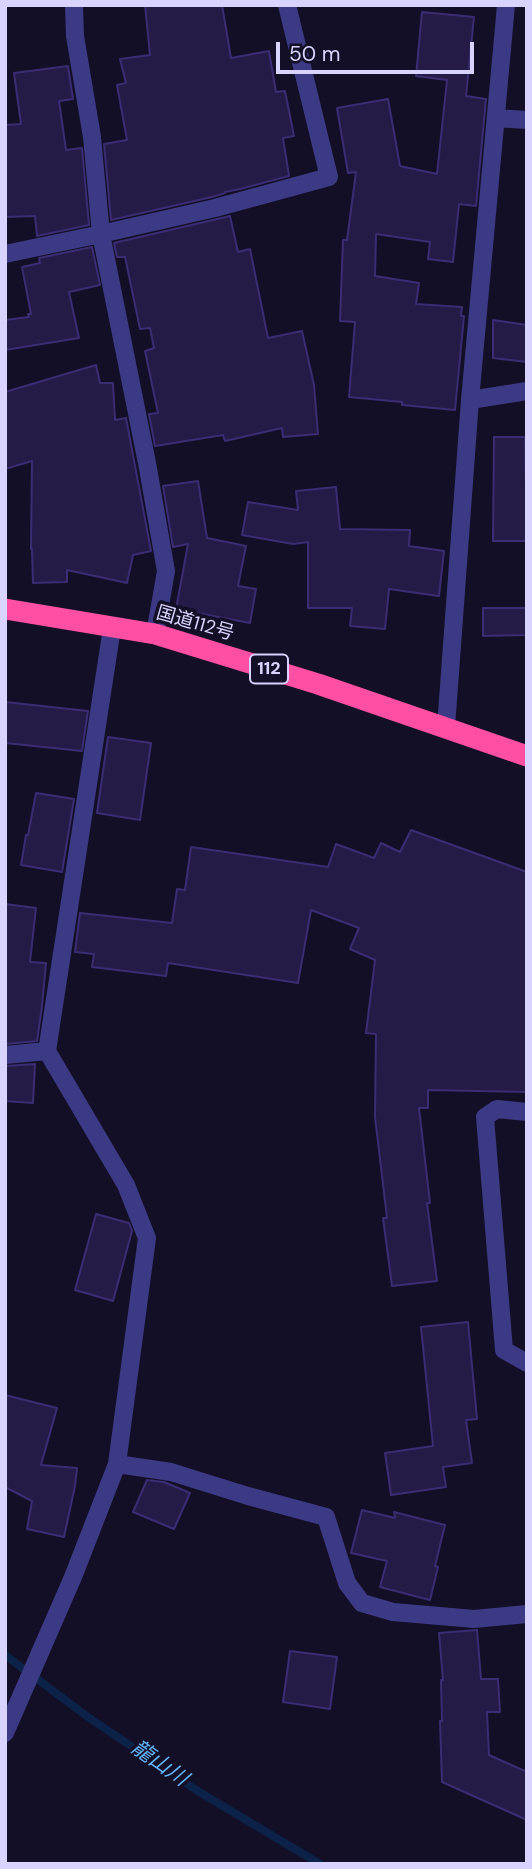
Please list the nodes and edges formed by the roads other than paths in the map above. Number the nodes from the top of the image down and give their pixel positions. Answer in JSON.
{"nodes":[{"id":1,"x":74,"y":5,"type":"edge"},
{"id":2,"x":287,"y":5,"type":"edge"},
{"id":3,"x":506,"y":5,"type":"edge"},
{"id":4,"x":496,"y":118,"type":"junction"},
{"id":5,"x":527,"y":120,"type":"edge"},
{"id":6,"x":101,"y":234,"type":"junction"},
{"id":7,"x":5,"y":254,"type":"edge"},
{"id":8,"x":527,"y":391,"type":"edge"},
{"id":9,"x":470,"y":400,"type":"junction"},
{"id":10,"x":5,"y":609,"type":"edge"},
{"id":11,"x":112,"y":628,"type":"junction"},
{"id":12,"x":155,"y":634,"type":"junction"},
{"id":13,"x":446,"y":727,"type":"junction"},
{"id":14,"x":527,"y":756,"type":"edge"},
{"id":15,"x":47,"y":1051,"type":"junction"},
{"id":16,"x":5,"y":1055,"type":"edge"},
{"id":17,"x":527,"y":1112,"type":"edge"},
{"id":18,"x":527,"y":1363,"type":"edge"},
{"id":19,"x":117,"y":1464,"type":"junction"},
{"id":20,"x":527,"y":1614,"type":"edge"},
{"id":21,"x":5,"y":1733,"type":"edge"}],
"edges":[{"from":1,"to":6,"type":"street"},
{"from":2,"to":6,"type":"street"},
{"from":3,"to":4,"type":"street"},
{"from":4,"to":5,"type":"street"},
{"from":4,"to":9,"type":"street"},
{"from":6,"to":7,"type":"street"},
{"from":6,"to":12,"type":"street"},
{"from":8,"to":9,"type":"street"},
{"from":9,"to":13,"type":"street"},
{"from":10,"to":11,"type":"highway","name":"国道112号","number":"112"},
{"from":11,"to":12,"type":"highway","name":"国道112号","number":"112"},
{"from":11,"to":15,"type":"street"},
{"from":12,"to":13,"type":"highway","name":"国道112号","number":"112"},
{"from":13,"to":14,"type":"highway","name":"国道112号","number":"112"},
{"from":15,"to":16,"type":"street"},
{"from":15,"to":19,"type":"street"},
{"from":17,"to":18,"type":"street"},
{"from":19,"to":20,"type":"street"},
{"from":19,"to":21,"type":"street"}]}
